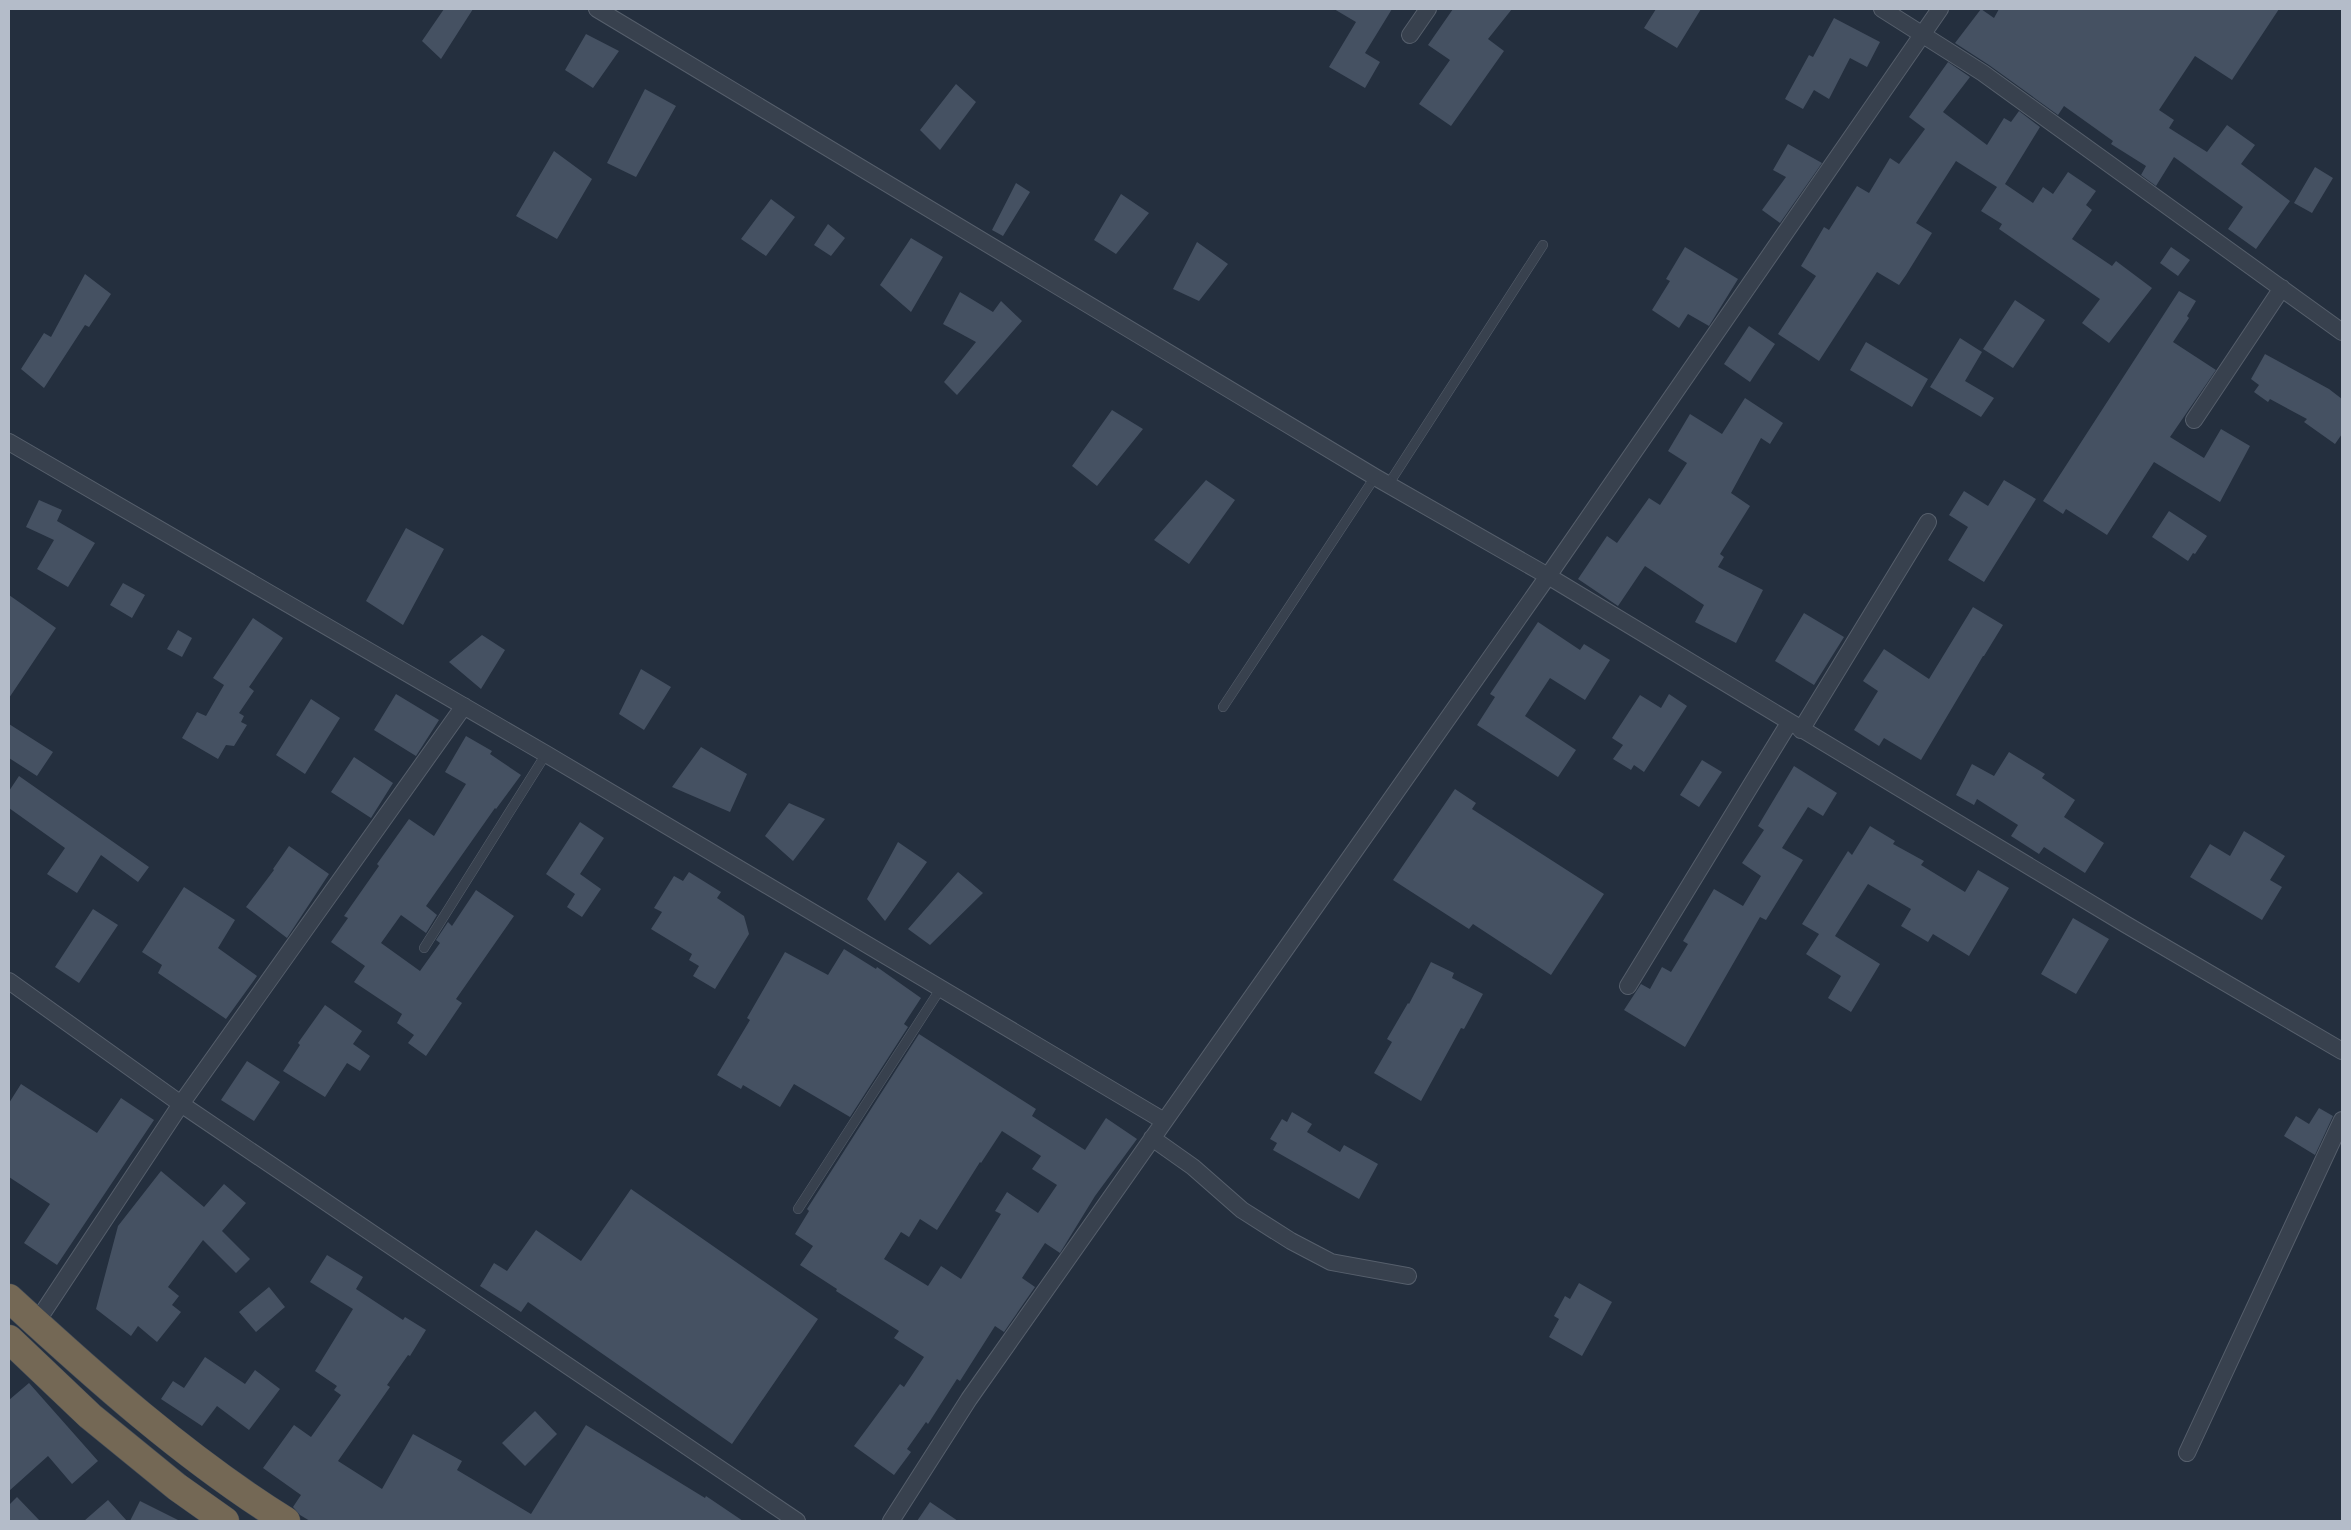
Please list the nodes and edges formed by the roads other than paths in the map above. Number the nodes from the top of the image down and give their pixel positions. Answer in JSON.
{"nodes":[{"id":1,"x":597,"y":9,"type":"edge"},
{"id":2,"x":1428,"y":9,"type":"edge"},
{"id":3,"x":1882,"y":9,"type":"edge"},
{"id":4,"x":1940,"y":9,"type":"edge"},
{"id":5,"x":1922,"y":34,"type":"junction"},
{"id":6,"x":1410,"y":35,"type":"dead end"},
{"id":7,"x":1543,"y":245,"type":"dead end"},
{"id":8,"x":2282,"y":288,"type":"junction"},
{"id":9,"x":2342,"y":332,"type":"edge"},
{"id":10,"x":2194,"y":420,"type":"dead end"},
{"id":11,"x":9,"y":442,"type":"edge"},
{"id":12,"x":1382,"y":480,"type":"junction"},
{"id":13,"x":1928,"y":522,"type":"dead end"},
{"id":14,"x":1548,"y":576,"type":"junction"},
{"id":15,"x":464,"y":706,"type":"junction"},
{"id":16,"x":1223,"y":707,"type":"dead end"},
{"id":17,"x":1795,"y":726,"type":"junction"},
{"id":18,"x":546,"y":754,"type":"junction"},
{"id":19,"x":424,"y":948,"type":"dead end"},
{"id":20,"x":9,"y":982,"type":"edge"},
{"id":21,"x":1628,"y":986,"type":"dead end"},
{"id":22,"x":941,"y":988,"type":"junction"},
{"id":23,"x":2342,"y":1051,"type":"edge"},
{"id":24,"x":181,"y":1104,"type":"junction"},
{"id":25,"x":2342,"y":1120,"type":"edge"},
{"id":26,"x":1164,"y":1121,"type":"junction"},
{"id":27,"x":1152,"y":1138,"type":"junction"},
{"id":28,"x":798,"y":1209,"type":"dead end"},
{"id":29,"x":1408,"y":1276,"type":"dead end"},
{"id":30,"x":9,"y":1298,"type":"edge"},
{"id":31,"x":36,"y":1323,"type":"junction"},
{"id":32,"x":9,"y":1339,"type":"edge"},
{"id":33,"x":2187,"y":1453,"type":"dead end"},
{"id":34,"x":226,"y":1521,"type":"edge"},
{"id":35,"x":286,"y":1521,"type":"edge"},
{"id":36,"x":797,"y":1521,"type":"edge"},
{"id":37,"x":890,"y":1521,"type":"edge"}],
"edges":[{"from":1,"to":12,"type":"street"},
{"from":2,"to":6,"type":"street"},
{"from":3,"to":5,"type":"street"},
{"from":4,"to":5,"type":"street"},
{"from":5,"to":8,"type":"street"},
{"from":5,"to":14,"type":"street"},
{"from":7,"to":12,"type":"lane"},
{"from":8,"to":9,"type":"street"},
{"from":8,"to":10,"type":"street"},
{"from":11,"to":15,"type":"street"},
{"from":12,"to":14,"type":"street"},
{"from":12,"to":16,"type":"lane"},
{"from":13,"to":17,"type":"street"},
{"from":14,"to":17,"type":"street"},
{"from":14,"to":26,"type":"street"},
{"from":15,"to":18,"type":"street"},
{"from":15,"to":24,"type":"street"},
{"from":17,"to":21,"type":"street"},
{"from":17,"to":23,"type":"street"},
{"from":18,"to":19,"type":"lane"},
{"from":18,"to":22,"type":"street"},
{"from":20,"to":24,"type":"street"},
{"from":22,"to":26,"type":"street"},
{"from":22,"to":28,"type":"lane"},
{"from":24,"to":31,"type":"street"},
{"from":24,"to":36,"type":"street"},
{"from":25,"to":33,"type":"street"},
{"from":26,"to":27,"type":"street"},
{"from":27,"to":29,"type":"street"},
{"from":27,"to":37,"type":"street"},
{"from":30,"to":31,"type":"highway"},
{"from":31,"to":35,"type":"highway"},
{"from":32,"to":34,"type":"highway"}]}
